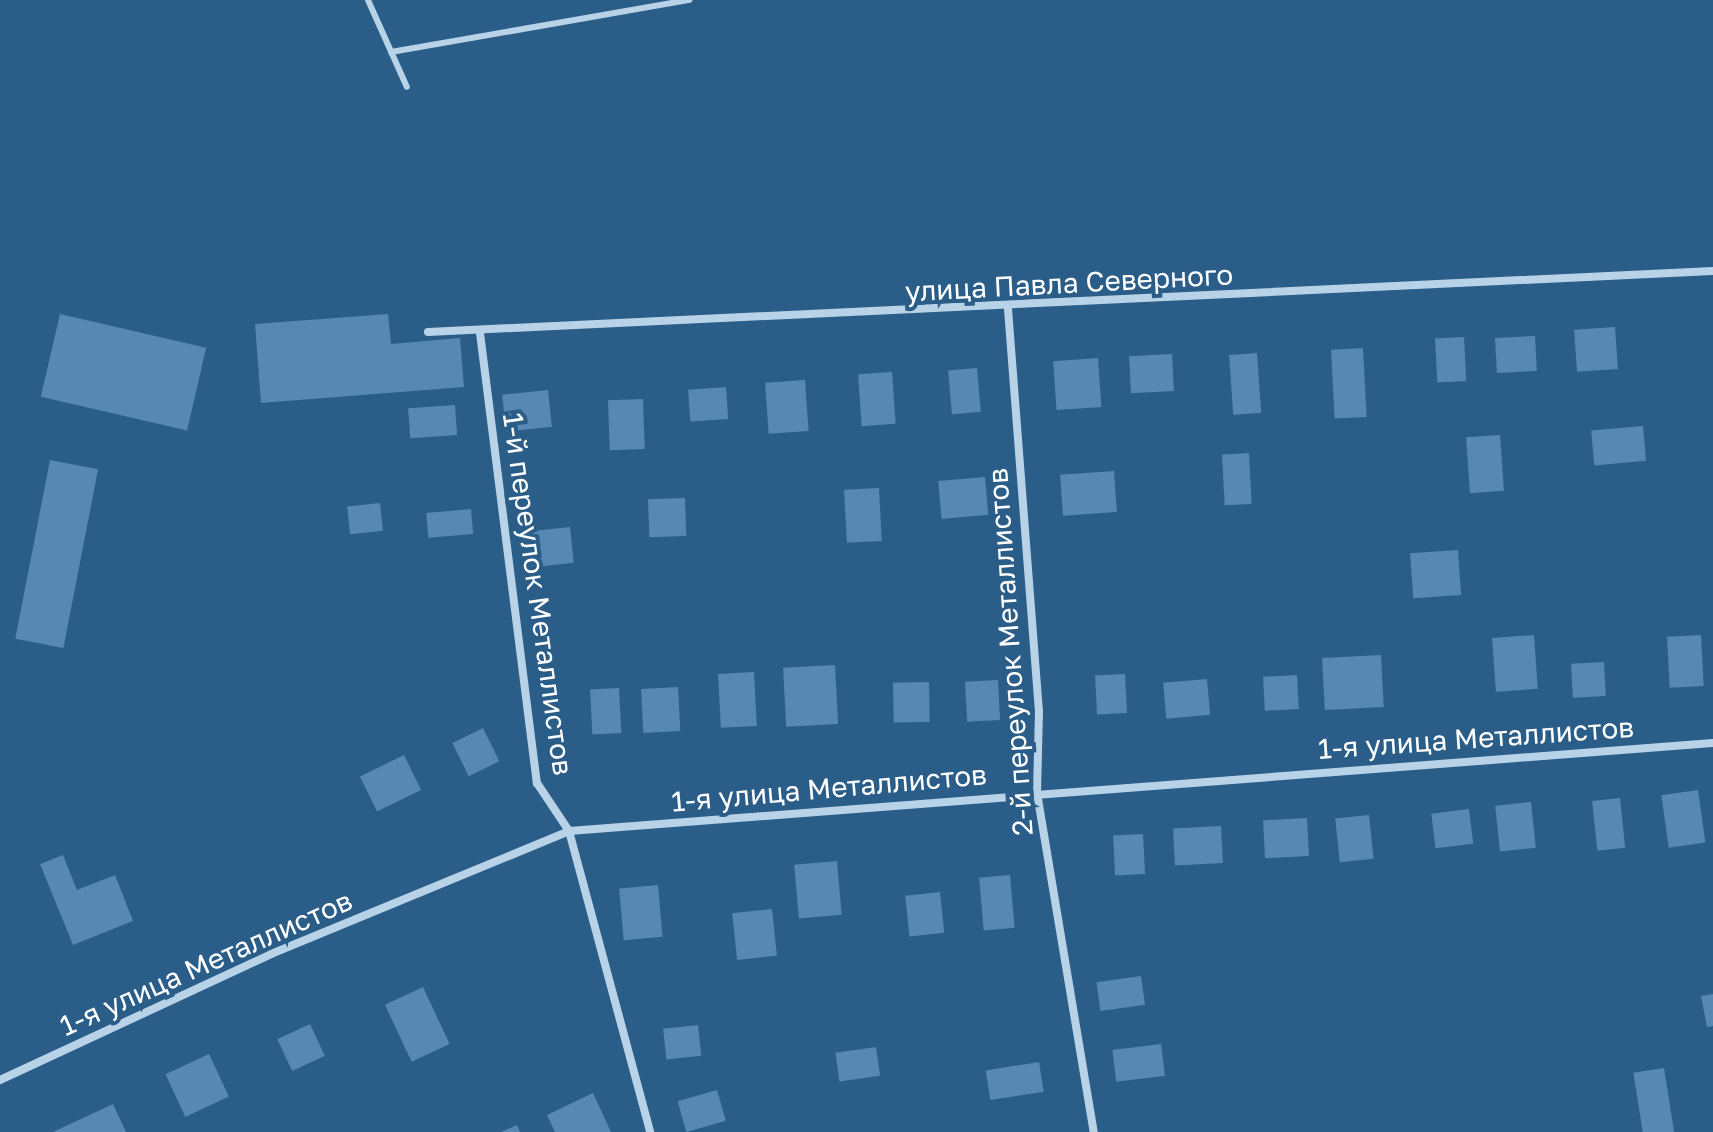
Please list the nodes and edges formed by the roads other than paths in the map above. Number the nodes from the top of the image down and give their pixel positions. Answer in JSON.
{"nodes":[{"id":1,"x":368,"y":0,"type":"edge"},
{"id":2,"x":690,"y":0,"type":"edge"},
{"id":3,"x":391,"y":52,"type":"junction"},
{"id":4,"x":407,"y":87,"type":"dead end"},
{"id":5,"x":1713,"y":271,"type":"edge"},
{"id":6,"x":1008,"y":309,"type":"junction"},
{"id":7,"x":428,"y":332,"type":"dead end"},
{"id":8,"x":480,"y":333,"type":"junction"},
{"id":9,"x":1713,"y":743,"type":"edge"},
{"id":10,"x":1037,"y":793,"type":"junction"},
{"id":11,"x":569,"y":831,"type":"junction"},
{"id":12,"x":0,"y":1080,"type":"edge"},
{"id":13,"x":650,"y":1132,"type":"edge"},
{"id":14,"x":1094,"y":1132,"type":"edge"}],
"edges":[{"from":1,"to":3,"type":"lane"},
{"from":2,"to":3,"type":"lane"},
{"from":3,"to":4,"type":"lane"},
{"from":5,"to":6,"type":"street","name":"улица Павла Северного"},
{"from":6,"to":8,"type":"street","name":"улица Павла Северного"},
{"from":6,"to":10,"type":"street","name":"2-й переулок Металлистов"},
{"from":7,"to":8,"type":"street","name":"улица Павла Северного"},
{"from":8,"to":11,"type":"street","name":"1-й переулок Металлистов"},
{"from":9,"to":10,"type":"street","name":"1-я улица Металлистов"},
{"from":10,"to":11,"type":"street","name":"1-я улица Металлистов"},
{"from":10,"to":14,"type":"street","name":"2-й переулок Металлистов"},
{"from":11,"to":12,"type":"street","name":"1-я улица Металлистов"},
{"from":11,"to":13,"type":"street","name":"1-й переулок Металлистов"}]}
